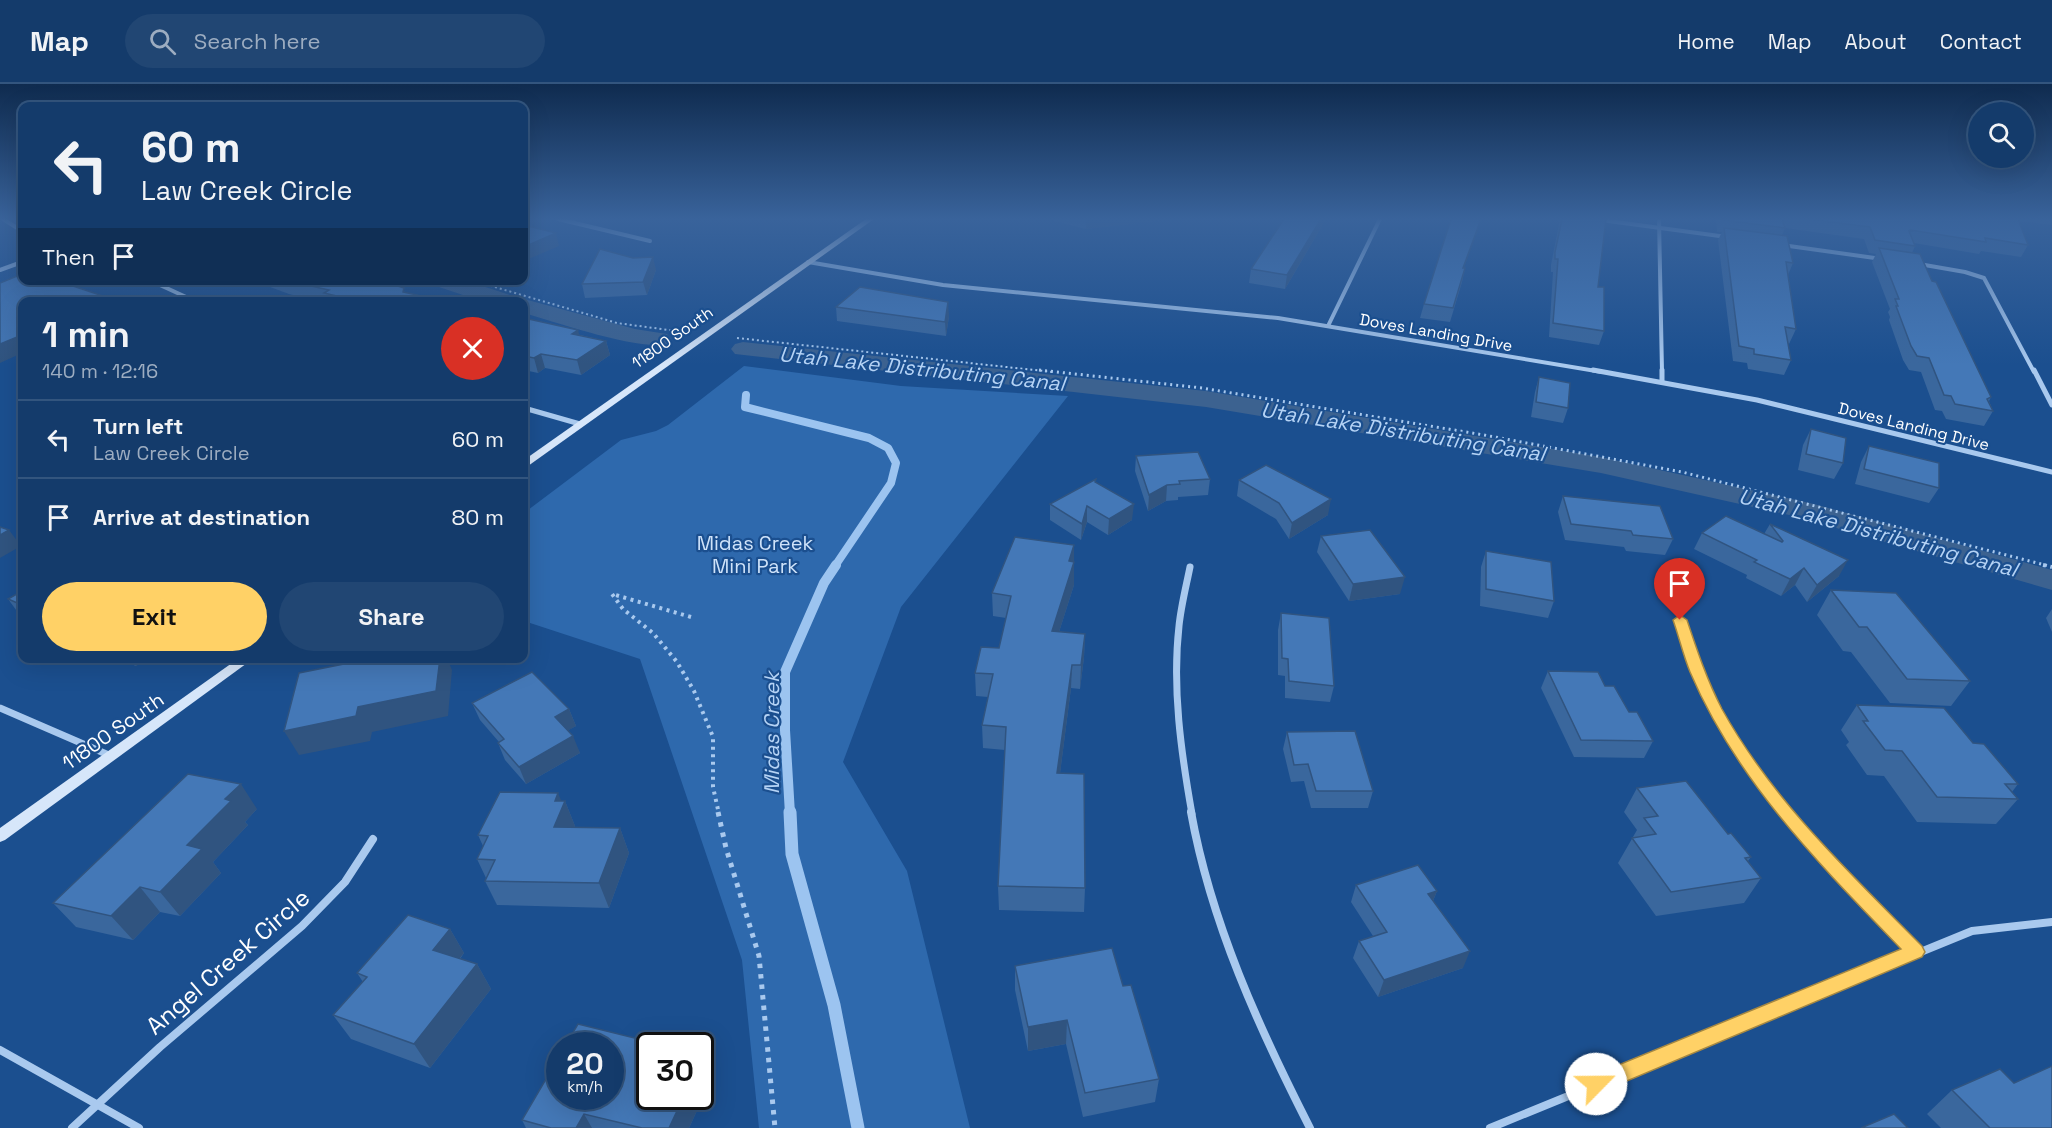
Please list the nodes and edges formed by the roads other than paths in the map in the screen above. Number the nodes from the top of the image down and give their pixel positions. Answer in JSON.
{"nodes":[{"id":1,"x":800,"y":268,"type":"edge"},
{"id":2,"x":842,"y":268,"type":"edge"},
{"id":3,"x":1356,"y":268,"type":"edge"},
{"id":4,"x":1660,"y":268,"type":"edge"},
{"id":5,"x":1940,"y":268,"type":"edge"},
{"id":6,"x":160,"y":285,"type":"edge"},
{"id":7,"x":186,"y":297,"type":"edge"},
{"id":8,"x":1328,"y":326,"type":"junction"},
{"id":9,"x":1662,"y":382,"type":"junction"},
{"id":10,"x":2052,"y":405,"type":"edge"},
{"id":11,"x":528,"y":409,"type":"edge"},
{"id":12,"x":580,"y":424,"type":"junction"},
{"id":13,"x":528,"y":461,"type":"edge"},
{"id":14,"x":2052,"y":472,"type":"edge"},
{"id":15,"x":1190,"y":567,"type":"dead end"},
{"id":16,"x":1680,"y":620,"type":"dead end"},
{"id":17,"x":241,"y":663,"type":"edge"},
{"id":18,"x":0,"y":708,"type":"edge"},
{"id":19,"x":111,"y":756,"type":"junction"},
{"id":20,"x":0,"y":836,"type":"edge"},
{"id":21,"x":373,"y":839,"type":"dead end"},
{"id":22,"x":2052,"y":922,"type":"edge"},
{"id":23,"x":1916,"y":952,"type":"junction"},
{"id":24,"x":0,"y":1050,"type":"edge"},
{"id":25,"x":97,"y":1104,"type":"junction"},
{"id":26,"x":72,"y":1128,"type":"edge"},
{"id":27,"x":139,"y":1128,"type":"edge"},
{"id":28,"x":1310,"y":1128,"type":"edge"},
{"id":29,"x":1490,"y":1128,"type":"edge"}],
"edges":[{"from":1,"to":12,"type":"main road","name":"11800 South"},
{"from":2,"to":8,"type":"street","name":"Doves Landing Drive"},
{"from":3,"to":8,"type":"street"},
{"from":4,"to":9,"type":"street"},
{"from":5,"to":10,"type":"street"},
{"from":6,"to":7,"type":"street"},
{"from":8,"to":9,"type":"street","name":"Doves Landing Drive"},
{"from":9,"to":14,"type":"street","name":"Doves Landing Drive"},
{"from":11,"to":12,"type":"street"},
{"from":12,"to":13,"type":"main road","name":"11800 South"},
{"from":15,"to":28,"type":"street"},
{"from":16,"to":23,"type":"street"},
{"from":17,"to":19,"type":"main road","name":"11800 South"},
{"from":18,"to":19,"type":"street"},
{"from":19,"to":20,"type":"main road","name":"11800 South"},
{"from":21,"to":25,"type":"street","name":"Angel Creek Circle"},
{"from":22,"to":23,"type":"street"},
{"from":23,"to":29,"type":"street"},
{"from":24,"to":25,"type":"street"},
{"from":25,"to":26,"type":"street","name":"Angel Creek Circle"},
{"from":25,"to":27,"type":"street"}]}
